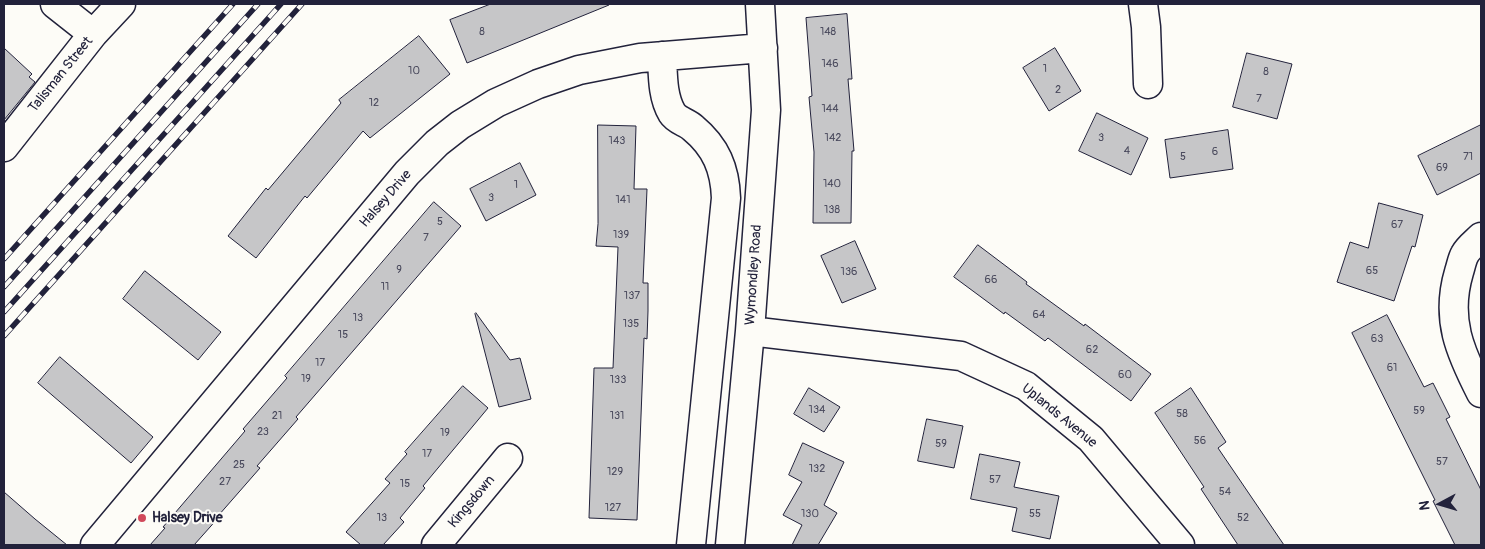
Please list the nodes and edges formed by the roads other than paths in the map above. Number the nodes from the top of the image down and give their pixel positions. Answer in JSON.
{"nodes":[{"id":1,"x":56,"y":4,"type":"edge"},
{"id":2,"x":121,"y":4,"type":"edge"},
{"id":3,"x":760,"y":4,"type":"edge"},
{"id":4,"x":1143,"y":4,"type":"edge"},
{"id":5,"x":94,"y":34,"type":"junction"},
{"id":6,"x":763,"y":48,"type":"junction"},
{"id":7,"x":662,"y":56,"type":"junction"},
{"id":8,"x":1148,"y":84,"type":"dead end"},
{"id":9,"x":4,"y":147,"type":"edge"},
{"id":10,"x":1481,"y":237,"type":"edge"},
{"id":11,"x":750,"y":331,"type":"junction"},
{"id":12,"x":1481,"y":393,"type":"edge"},
{"id":13,"x":508,"y":458,"type":"dead end"},
{"id":14,"x":95,"y":545,"type":"edge"},
{"id":15,"x":436,"y":545,"type":"edge"},
{"id":16,"x":691,"y":545,"type":"edge"},
{"id":17,"x":730,"y":545,"type":"edge"},
{"id":18,"x":1180,"y":545,"type":"edge"}],
"edges":[{"from":1,"to":5,"type":"street"},
{"from":2,"to":5,"type":"street","name":"Talisman Street"},
{"from":3,"to":6,"type":"street","name":"Wymondley Road"},
{"from":4,"to":8,"type":"street"},
{"from":5,"to":9,"type":"street","name":"Talisman Street"},
{"from":6,"to":7,"type":"street","name":"Halsey Drive"},
{"from":6,"to":11,"type":"street","name":"Wymondley Road"},
{"from":7,"to":14,"type":"street","name":"Halsey Drive"},
{"from":7,"to":16,"type":"street"},
{"from":10,"to":12,"type":"street"},
{"from":11,"to":17,"type":"street","name":"Wymondley Road"},
{"from":11,"to":18,"type":"street","name":"Uplands Avenue"},
{"from":13,"to":15,"type":"street","name":"Kingsdown"}]}
